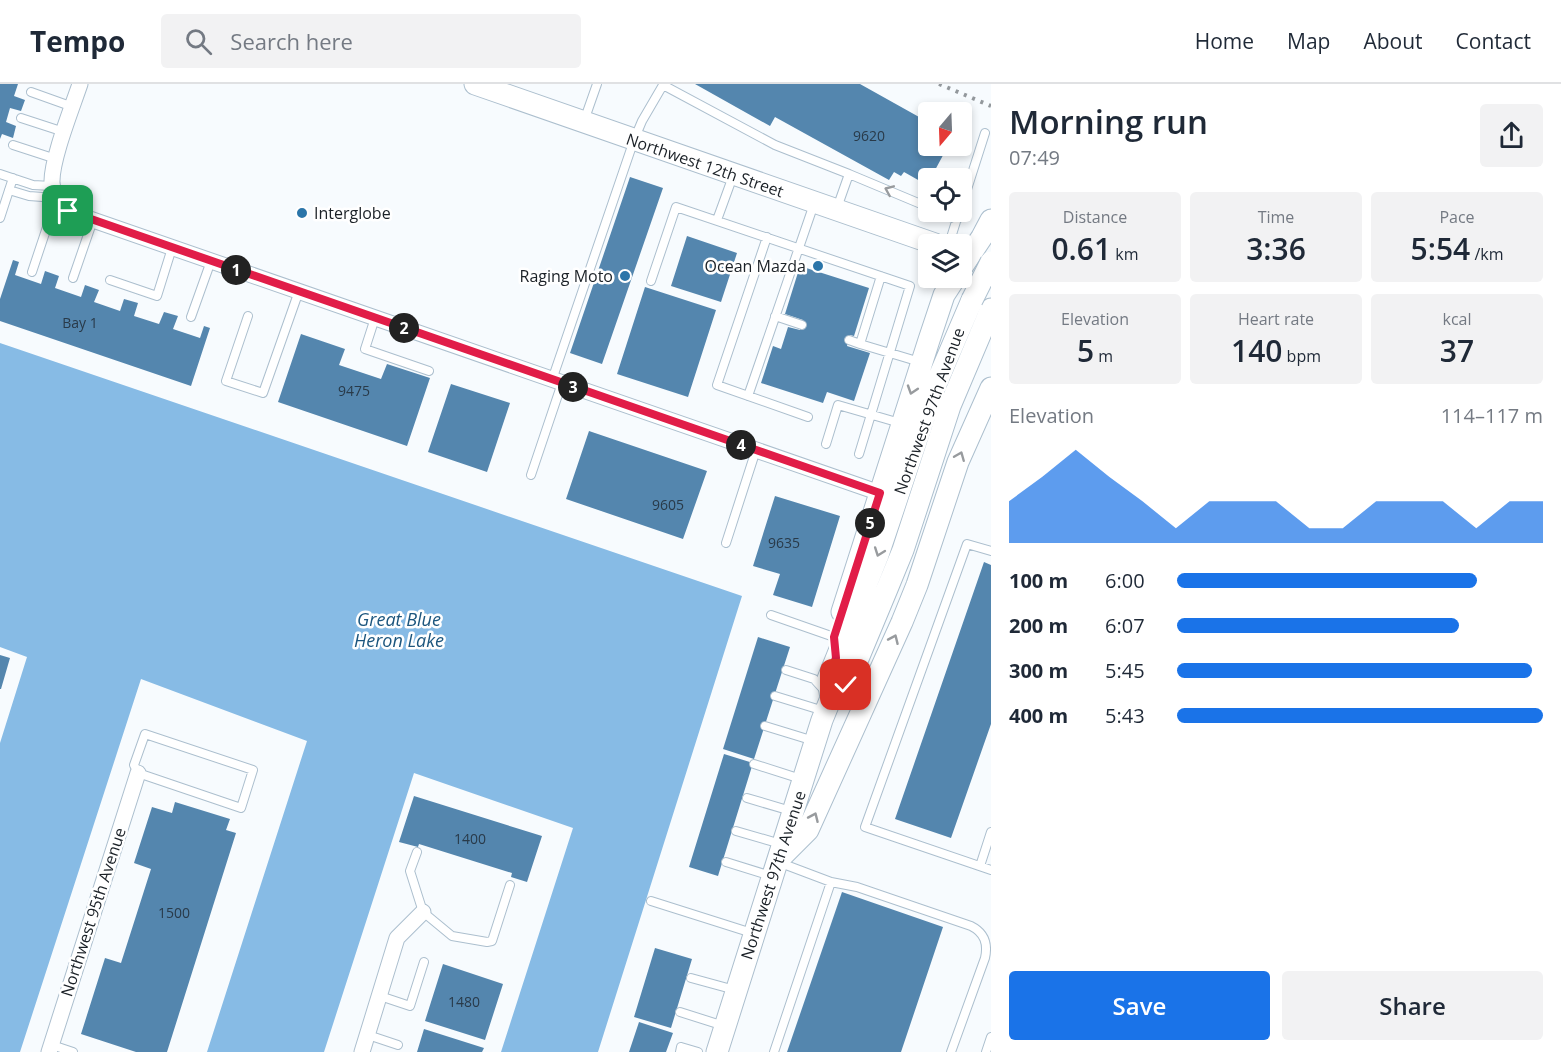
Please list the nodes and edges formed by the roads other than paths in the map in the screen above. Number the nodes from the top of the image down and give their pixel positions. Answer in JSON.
{"nodes":[{"id":1,"x":80,"y":84,"type":"edge"},
{"id":2,"x":476,"y":84,"type":"edge"},
{"id":3,"x":597,"y":84,"type":"edge"},
{"id":4,"x":31,"y":92,"type":"dead end"},
{"id":5,"x":73,"y":106,"type":"junction"},
{"id":6,"x":21,"y":118,"type":"dead end"},
{"id":7,"x":584,"y":123,"type":"junction"},
{"id":8,"x":64,"y":132,"type":"junction"},
{"id":9,"x":985,"y":133,"type":"dead end"},
{"id":10,"x":634,"y":140,"type":"junction"},
{"id":11,"x":13,"y":145,"type":"dead end"},
{"id":12,"x":56,"y":159,"type":"junction"},
{"id":13,"x":0,"y":174,"type":"edge"},
{"id":14,"x":733,"y":174,"type":"junction"},
{"id":15,"x":849,"y":174,"type":"junction"},
{"id":16,"x":972,"y":174,"type":"edge"},
{"id":17,"x":13,"y":178,"type":"junction"},
{"id":18,"x":9,"y":189,"type":"junction"},
{"id":19,"x":56,"y":196,"type":"junction"},
{"id":20,"x":815,"y":202,"type":"junction"},
{"id":21,"x":918,"y":203,"type":"edge"},
{"id":22,"x":836,"y":210,"type":"junction"},
{"id":23,"x":0,"y":218,"type":"edge"},
{"id":24,"x":93,"y":220,"type":"junction"},
{"id":25,"x":717,"y":220,"type":"junction"},
{"id":26,"x":991,"y":220,"type":"edge"},
{"id":27,"x":767,"y":237,"type":"junction"},
{"id":28,"x":918,"y":238,"type":"edge"},
{"id":29,"x":172,"y":248,"type":"junction"},
{"id":30,"x":798,"y":248,"type":"junction"},
{"id":31,"x":972,"y":249,"type":"edge"},
{"id":32,"x":991,"y":253,"type":"edge"},
{"id":33,"x":972,"y":256,"type":"edge"},
{"id":34,"x":211,"y":261,"type":"junction"},
{"id":35,"x":991,"y":262,"type":"edge"},
{"id":36,"x":972,"y":265,"type":"edge"},
{"id":37,"x":32,"y":272,"type":"dead end"},
{"id":38,"x":991,"y":273,"type":"edge"},
{"id":39,"x":881,"y":276,"type":"junction"},
{"id":40,"x":73,"y":278,"type":"dead end"},
{"id":41,"x":110,"y":280,"type":"dead end"},
{"id":42,"x":651,"y":281,"type":"dead end"},
{"id":43,"x":972,"y":286,"type":"edge"},
{"id":44,"x":949,"y":288,"type":"edge"},
{"id":45,"x":991,"y":288,"type":"edge"},
{"id":46,"x":299,"y":291,"type":"junction"},
{"id":47,"x":991,"y":309,"type":"edge"},
{"id":48,"x":248,"y":316,"type":"dead end"},
{"id":49,"x":776,"y":316,"type":"junction"},
{"id":50,"x":191,"y":317,"type":"dead end"},
{"id":51,"x":375,"y":318,"type":"junction"},
{"id":52,"x":802,"y":325,"type":"dead end"},
{"id":53,"x":849,"y":340,"type":"dead end"},
{"id":54,"x":860,"y":344,"type":"junction"},
{"id":55,"x":889,"y":353,"type":"junction"},
{"id":56,"x":921,"y":362,"type":"junction"},
{"id":57,"x":429,"y":371,"type":"dead end"},
{"id":58,"x":557,"y":382,"type":"junction"},
{"id":59,"x":991,"y":388,"type":"edge"},
{"id":60,"x":748,"y":396,"type":"junction"},
{"id":61,"x":871,"y":414,"type":"junction"},
{"id":62,"x":808,"y":417,"type":"dead end"},
{"id":63,"x":901,"y":424,"type":"junction"},
{"id":64,"x":826,"y":444,"type":"dead end"},
{"id":65,"x":756,"y":450,"type":"junction"},
{"id":66,"x":859,"y":454,"type":"dead end"},
{"id":67,"x":531,"y":475,"type":"dead end"},
{"id":68,"x":880,"y":493,"type":"junction"},
{"id":69,"x":726,"y":543,"type":"dead end"},
{"id":70,"x":991,"y":551,"type":"edge"},
{"id":71,"x":771,"y":615,"type":"dead end"},
{"id":72,"x":834,"y":637,"type":"junction"},
{"id":73,"x":836,"y":658,"type":"junction"},
{"id":74,"x":786,"y":670,"type":"dead end"},
{"id":75,"x":775,"y":696,"type":"dead end"},
{"id":76,"x":828,"y":705,"type":"junction"},
{"id":77,"x":765,"y":726,"type":"dead end"},
{"id":78,"x":815,"y":741,"type":"junction"},
{"id":79,"x":754,"y":764,"type":"dead end"},
{"id":80,"x":138,"y":773,"type":"junction"},
{"id":81,"x":803,"y":779,"type":"junction"},
{"id":82,"x":747,"y":798,"type":"dead end"},
{"id":83,"x":793,"y":812,"type":"junction"},
{"id":84,"x":736,"y":831,"type":"dead end"},
{"id":85,"x":991,"y":832,"type":"edge"},
{"id":86,"x":417,"y":852,"type":"dead end"},
{"id":87,"x":777,"y":861,"type":"junction"},
{"id":88,"x":726,"y":862,"type":"dead end"},
{"id":89,"x":980,"y":866,"type":"junction"},
{"id":90,"x":991,"y":870,"type":"edge"},
{"id":91,"x":831,"y":882,"type":"junction"},
{"id":92,"x":510,"y":885,"type":"dead end"},
{"id":93,"x":651,"y":901,"type":"dead end"},
{"id":94,"x":423,"y":912,"type":"junction"},
{"id":95,"x":754,"y":934,"type":"junction"},
{"id":96,"x":424,"y":962,"type":"dead end"},
{"id":97,"x":691,"y":978,"type":"dead end"},
{"id":98,"x":736,"y":990,"type":"junction"},
{"id":99,"x":380,"y":996,"type":"junction"},
{"id":100,"x":680,"y":1012,"type":"dead end"},
{"id":101,"x":725,"y":1026,"type":"junction"},
{"id":102,"x":368,"y":1035,"type":"junction"},
{"id":103,"x":991,"y":1037,"type":"edge"},
{"id":104,"x":398,"y":1045,"type":"dead end"},
{"id":105,"x":50,"y":1048,"type":"edge"},
{"id":106,"x":73,"y":1052,"type":"edge"},
{"id":107,"x":362,"y":1052,"type":"edge"},
{"id":108,"x":680,"y":1052,"type":"edge"},
{"id":109,"x":698,"y":1052,"type":"edge"},
{"id":110,"x":717,"y":1052,"type":"edge"},
{"id":111,"x":774,"y":1052,"type":"edge"},
{"id":112,"x":951,"y":1052,"type":"edge"},
{"id":113,"x":986,"y":1052,"type":"edge"}],
"edges":[{"from":1,"to":5,"type":"street"},
{"from":2,"to":7,"type":"street","name":"Northwest 12th Street"},
{"from":3,"to":7,"type":"lane"},
{"from":4,"to":5,"type":"lane"},
{"from":5,"to":8,"type":"street"},
{"from":6,"to":8,"type":"lane"},
{"from":7,"to":10,"type":"street","name":"Northwest 12th Street"},
{"from":8,"to":12,"type":"street"},
{"from":9,"to":16,"type":"lane"},
{"from":10,"to":14,"type":"street","name":"Northwest 12th Street"},
{"from":10,"to":15,"type":"lane"},
{"from":10,"to":58,"type":"lane"},
{"from":11,"to":12,"type":"lane"},
{"from":12,"to":19,"type":"street"},
{"from":13,"to":17,"type":"lane"},
{"from":14,"to":20,"type":"street","name":"Northwest 12th Street"},
{"from":14,"to":25,"type":"lane"},
{"from":21,"to":15,"type":"lane","one_way":true},
{"from":15,"to":22,"type":"lane"},
{"from":17,"to":18,"type":"lane"},
{"from":17,"to":19,"type":"lane"},
{"from":18,"to":19,"type":"lane"},
{"from":18,"to":23,"type":"lane"},
{"from":19,"to":24,"type":"street"},
{"from":19,"to":37,"type":"lane"},
{"from":20,"to":22,"type":"street","name":"Northwest 12th Street"},
{"from":20,"to":30,"type":"lane"},
{"from":22,"to":28,"type":"street","name":"Northwest 12th Street"},
{"from":24,"to":29,"type":"street"},
{"from":24,"to":40,"type":"lane"},
{"from":25,"to":27,"type":"lane"},
{"from":25,"to":42,"type":"lane"},
{"from":26,"to":31,"type":"street"},
{"from":27,"to":30,"type":"lane"},
{"from":27,"to":60,"type":"lane"},
{"from":29,"to":34,"type":"street"},
{"from":29,"to":41,"type":"lane"},
{"from":30,"to":39,"type":"lane"},
{"from":30,"to":49,"type":"lane"},
{"from":32,"to":33,"type":"street"},
{"from":34,"to":46,"type":"street"},
{"from":34,"to":50,"type":"lane"},
{"from":35,"to":73,"type":"street","name":"Northwest 97th Avenue","one_way":true,"bridge":true},
{"from":36,"to":38,"type":"street"},
{"from":39,"to":54,"type":"lane"},
{"from":39,"to":55,"type":"lane"},
{"from":43,"to":45,"type":"street"},
{"from":44,"to":56,"type":"street"},
{"from":46,"to":48,"type":"lane"},
{"from":46,"to":51,"type":"street"},
{"from":47,"to":76,"type":"street","name":"Northwest 97th Avenue"},
{"from":49,"to":52,"type":"lane"},
{"from":49,"to":60,"type":"lane"},
{"from":51,"to":57,"type":"lane"},
{"from":51,"to":58,"type":"street"},
{"from":53,"to":54,"type":"lane"},
{"from":54,"to":55,"type":"lane"},
{"from":55,"to":56,"type":"lane"},
{"from":55,"to":61,"type":"lane"},
{"from":56,"to":63,"type":"street","one_way":true},
{"from":58,"to":65,"type":"street"},
{"from":58,"to":67,"type":"lane"},
{"from":87,"to":59,"type":"street","one_way":true},
{"from":60,"to":62,"type":"lane"},
{"from":61,"to":63,"type":"lane"},
{"from":61,"to":64,"type":"lane"},
{"from":61,"to":66,"type":"lane"},
{"from":63,"to":68,"type":"street"},
{"from":65,"to":68,"type":"street"},
{"from":65,"to":69,"type":"lane"},
{"from":68,"to":72,"type":"street"},
{"from":70,"to":89,"type":"lane"},
{"from":71,"to":72,"type":"lane"},
{"from":72,"to":73,"type":"street"},
{"from":73,"to":76,"type":"street","name":"Northwest 97th Avenue"},
{"from":74,"to":76,"type":"lane"},
{"from":75,"to":76,"type":"lane"},
{"from":76,"to":78,"type":"street","name":"Northwest 97th Avenue"},
{"from":77,"to":78,"type":"lane"},
{"from":78,"to":81,"type":"street","name":"Northwest 97th Avenue"},
{"from":79,"to":81,"type":"lane"},
{"from":80,"to":80,"type":"lane"},
{"from":80,"to":105,"type":"street","name":"Northwest 95th Avenue"},
{"from":81,"to":83,"type":"street","name":"Northwest 97th Avenue"},
{"from":82,"to":83,"type":"lane"},
{"from":83,"to":87,"type":"street","name":"Northwest 97th Avenue"},
{"from":84,"to":87,"type":"lane"},
{"from":85,"to":89,"type":"lane"},
{"from":86,"to":94,"type":"lane"},
{"from":87,"to":88,"type":"lane"},
{"from":87,"to":91,"type":"lane"},
{"from":87,"to":95,"type":"street","name":"Northwest 97th Avenue"},
{"from":89,"to":90,"type":"lane"},
{"from":91,"to":111,"type":"lane"},
{"from":91,"to":112,"type":"lane"},
{"from":92,"to":94,"type":"lane"},
{"from":93,"to":95,"type":"lane"},
{"from":94,"to":99,"type":"street"},
{"from":95,"to":98,"type":"street","name":"Northwest 97th Avenue"},
{"from":96,"to":99,"type":"lane"},
{"from":97,"to":98,"type":"lane"},
{"from":98,"to":101,"type":"street","name":"Northwest 97th Avenue"},
{"from":99,"to":102,"type":"street"},
{"from":100,"to":101,"type":"lane"},
{"from":101,"to":110,"type":"street","name":"Northwest 97th Avenue"},
{"from":102,"to":104,"type":"lane"},
{"from":102,"to":107,"type":"street"},
{"from":103,"to":113,"type":"lane"},
{"from":105,"to":106,"type":"lane"},
{"from":108,"to":109,"type":"lane"}]}
